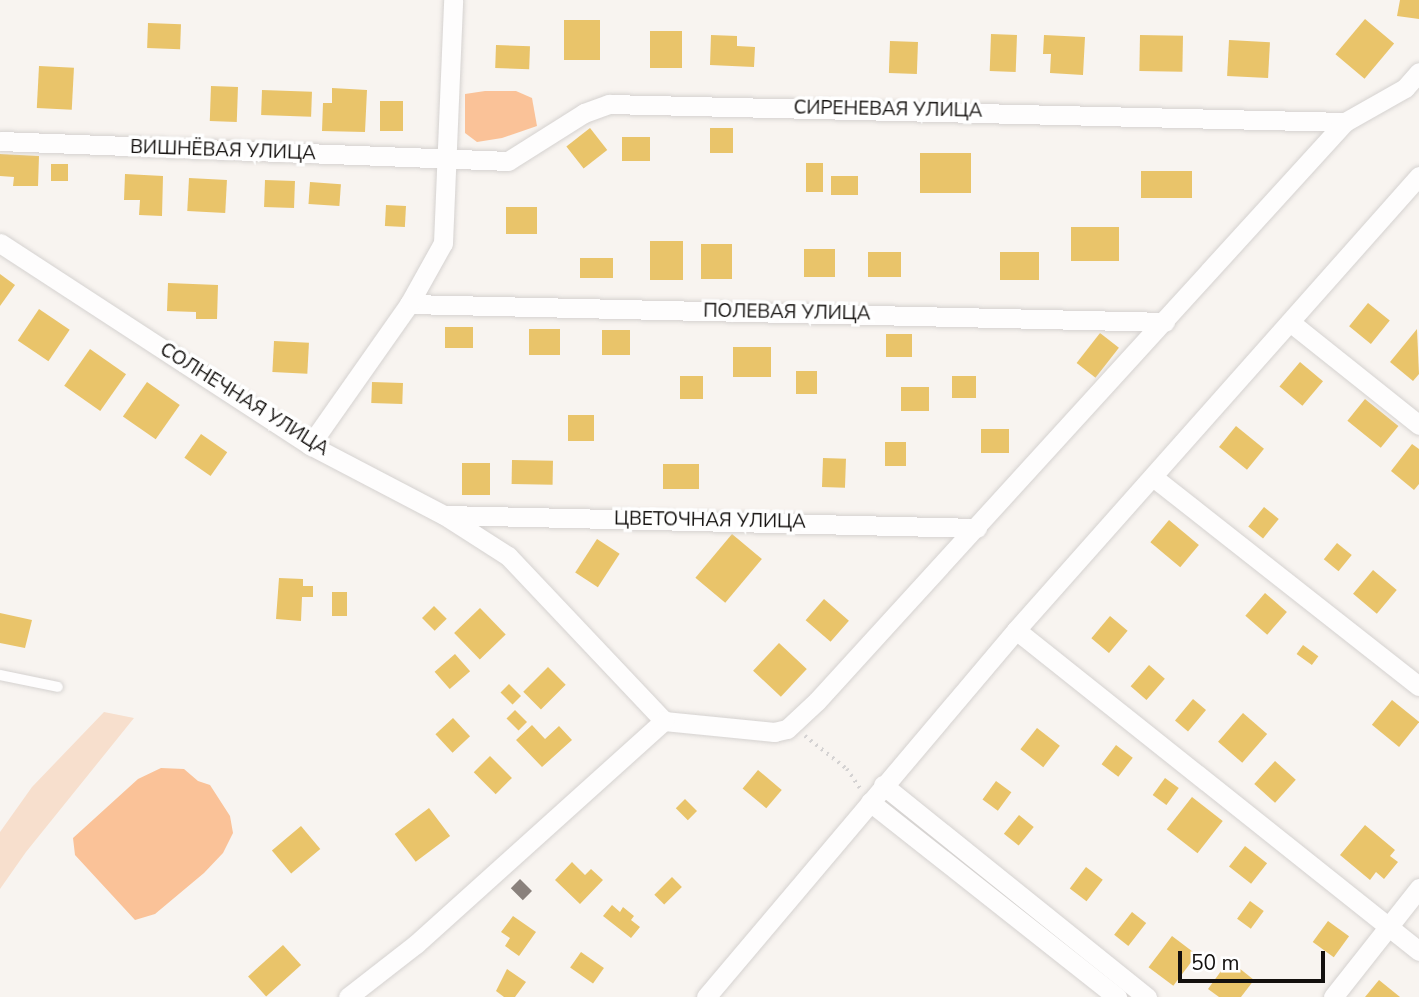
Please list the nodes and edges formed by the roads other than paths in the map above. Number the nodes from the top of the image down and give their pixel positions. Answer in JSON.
{"nodes":[{"id":1,"x":453,"y":0,"type":"edge"},
{"id":2,"x":1419,"y":72,"type":"edge"},
{"id":3,"x":1345,"y":122,"type":"junction"},
{"id":4,"x":0,"y":141,"type":"edge"},
{"id":5,"x":446,"y":160,"type":"junction"},
{"id":6,"x":1419,"y":176,"type":"edge"},
{"id":7,"x":0,"y":243,"type":"edge"},
{"id":8,"x":408,"y":304,"type":"junction"},
{"id":9,"x":1165,"y":322,"type":"junction"},
{"id":10,"x":1290,"y":322,"type":"junction"},
{"id":11,"x":1419,"y":425,"type":"edge"},
{"id":12,"x":310,"y":444,"type":"junction"},
{"id":13,"x":1153,"y":477,"type":"junction"},
{"id":14,"x":444,"y":515,"type":"junction"},
{"id":15,"x":977,"y":528,"type":"junction"},
{"id":16,"x":1016,"y":630,"type":"junction"},
{"id":17,"x":0,"y":675,"type":"edge"},
{"id":18,"x":1419,"y":686,"type":"edge"},
{"id":19,"x":58,"y":687,"type":"dead end"},
{"id":20,"x":664,"y":721,"type":"junction"},
{"id":21,"x":883,"y":785,"type":"junction"},
{"id":22,"x":870,"y":802,"type":"junction"},
{"id":23,"x":1419,"y":888,"type":"edge"},
{"id":24,"x":1388,"y":927,"type":"junction"},
{"id":25,"x":1419,"y":951,"type":"edge"},
{"id":26,"x":348,"y":997,"type":"edge"},
{"id":27,"x":706,"y":997,"type":"edge"},
{"id":28,"x":1116,"y":997,"type":"edge"},
{"id":29,"x":1146,"y":997,"type":"edge"},
{"id":30,"x":1334,"y":997,"type":"edge"}],
"edges":[{"from":1,"to":5,"type":"street"},
{"from":2,"to":3,"type":"street"},
{"from":3,"to":5,"type":"street","name":"СИРЕНЕВАЯ УЛИЦА"},
{"from":3,"to":9,"type":"street"},
{"from":4,"to":5,"type":"street","name":"ВИШНЁВАЯ УЛИЦА"},
{"from":5,"to":8,"type":"street"},
{"from":6,"to":10,"type":"street"},
{"from":7,"to":12,"type":"street","name":"СОЛНЕЧНАЯ УЛИЦА"},
{"from":8,"to":9,"type":"street","name":"ПОЛЕВАЯ УЛИЦА"},
{"from":8,"to":12,"type":"street"},
{"from":9,"to":15,"type":"street"},
{"from":10,"to":11,"type":"street"},
{"from":10,"to":13,"type":"street"},
{"from":12,"to":14,"type":"street","name":"СОЛНЕЧНАЯ УЛИЦА"},
{"from":13,"to":16,"type":"street"},
{"from":13,"to":18,"type":"street"},
{"from":14,"to":15,"type":"street","name":"ЦВЕТОЧНАЯ УЛИЦА"},
{"from":14,"to":20,"type":"street","name":"СОЛНЕЧНАЯ УЛИЦА"},
{"from":15,"to":20,"type":"street"},
{"from":16,"to":21,"type":"street"},
{"from":16,"to":24,"type":"street"},
{"from":17,"to":19,"type":"lane"},
{"from":20,"to":26,"type":"street"},
{"from":21,"to":22,"type":"street"},
{"from":21,"to":29,"type":"street"},
{"from":22,"to":27,"type":"street"},
{"from":22,"to":28,"type":"street"},
{"from":23,"to":24,"type":"street"},
{"from":24,"to":25,"type":"street"},
{"from":24,"to":30,"type":"street"}]}
